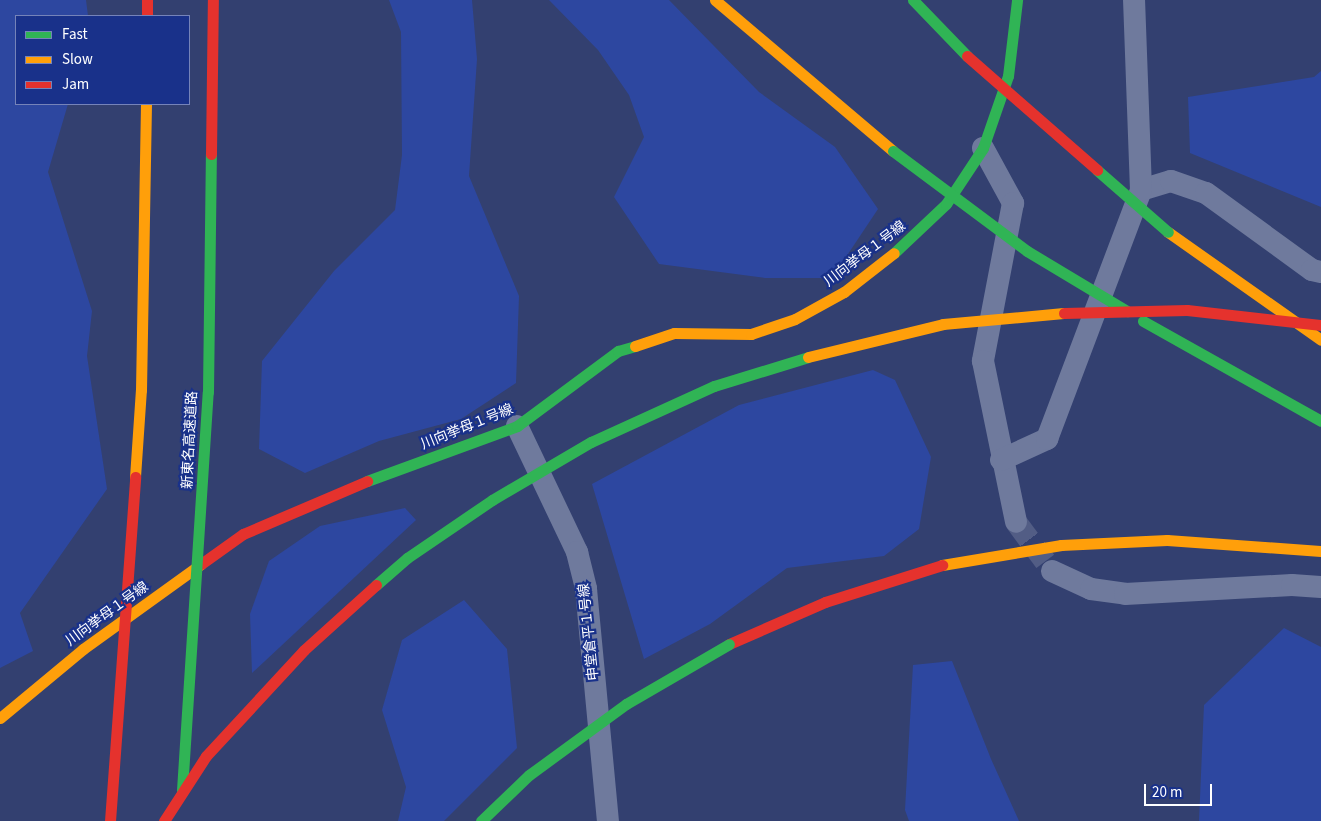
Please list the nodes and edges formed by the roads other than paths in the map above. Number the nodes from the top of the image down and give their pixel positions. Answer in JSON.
{"nodes":[{"id":1,"x":147,"y":0,"type":"edge"},
{"id":2,"x":213,"y":0,"type":"edge"},
{"id":3,"x":715,"y":0,"type":"edge"},
{"id":4,"x":913,"y":0,"type":"edge"},
{"id":5,"x":1017,"y":0,"type":"edge"},
{"id":6,"x":1134,"y":0,"type":"edge"},
{"id":7,"x":147,"y":15,"type":"edge"},
{"id":8,"x":146,"y":105,"type":"edge"},
{"id":9,"x":983,"y":148,"type":"junction"},
{"id":10,"x":1141,"y":190,"type":"junction"},
{"id":11,"x":1321,"y":272,"type":"edge"},
{"id":12,"x":1321,"y":325,"type":"edge"},
{"id":13,"x":1321,"y":340,"type":"edge"},
{"id":14,"x":1321,"y":421,"type":"edge"},
{"id":15,"x":517,"y":426,"type":"junction"},
{"id":16,"x":1001,"y":460,"type":"junction"},
{"id":17,"x":1016,"y":522,"type":"tunnel mouth"},
{"id":18,"x":1321,"y":551,"type":"edge"},
{"id":19,"x":1052,"y":571,"type":"tunnel mouth"},
{"id":20,"x":1321,"y":588,"type":"edge"},
{"id":21,"x":0,"y":718,"type":"edge"},
{"id":22,"x":110,"y":821,"type":"edge"},
{"id":23,"x":164,"y":821,"type":"edge"},
{"id":24,"x":180,"y":821,"type":"edge"},
{"id":25,"x":481,"y":821,"type":"edge"},
{"id":26,"x":608,"y":821,"type":"edge"}],
"edges":[{"from":1,"to":7,"type":"main road"},
{"from":2,"to":24,"type":"main road","name":"新東名高速道路","bridge":true},
{"from":3,"to":14,"type":"main road","bridge":true},
{"from":4,"to":13,"type":"main road","bridge":true},
{"from":5,"to":9,"type":"main road","name":"川向挙母１号線"},
{"from":6,"to":10,"type":"street"},
{"from":8,"to":22,"type":"main road","bridge":true},
{"from":9,"to":15,"type":"main road","name":"川向挙母１号線"},
{"from":9,"to":16,"type":"street"},
{"from":10,"to":11,"type":"street"},
{"from":10,"to":16,"type":"street"},
{"from":12,"to":23,"type":"main road","bridge":true},
{"from":15,"to":21,"type":"main road","name":"川向挙母１号線"},
{"from":15,"to":26,"type":"street","name":"申堂倉平１号線"},
{"from":16,"to":17,"type":"street"},
{"from":18,"to":25,"type":"main road","bridge":true},
{"from":19,"to":20,"type":"street"}]}
